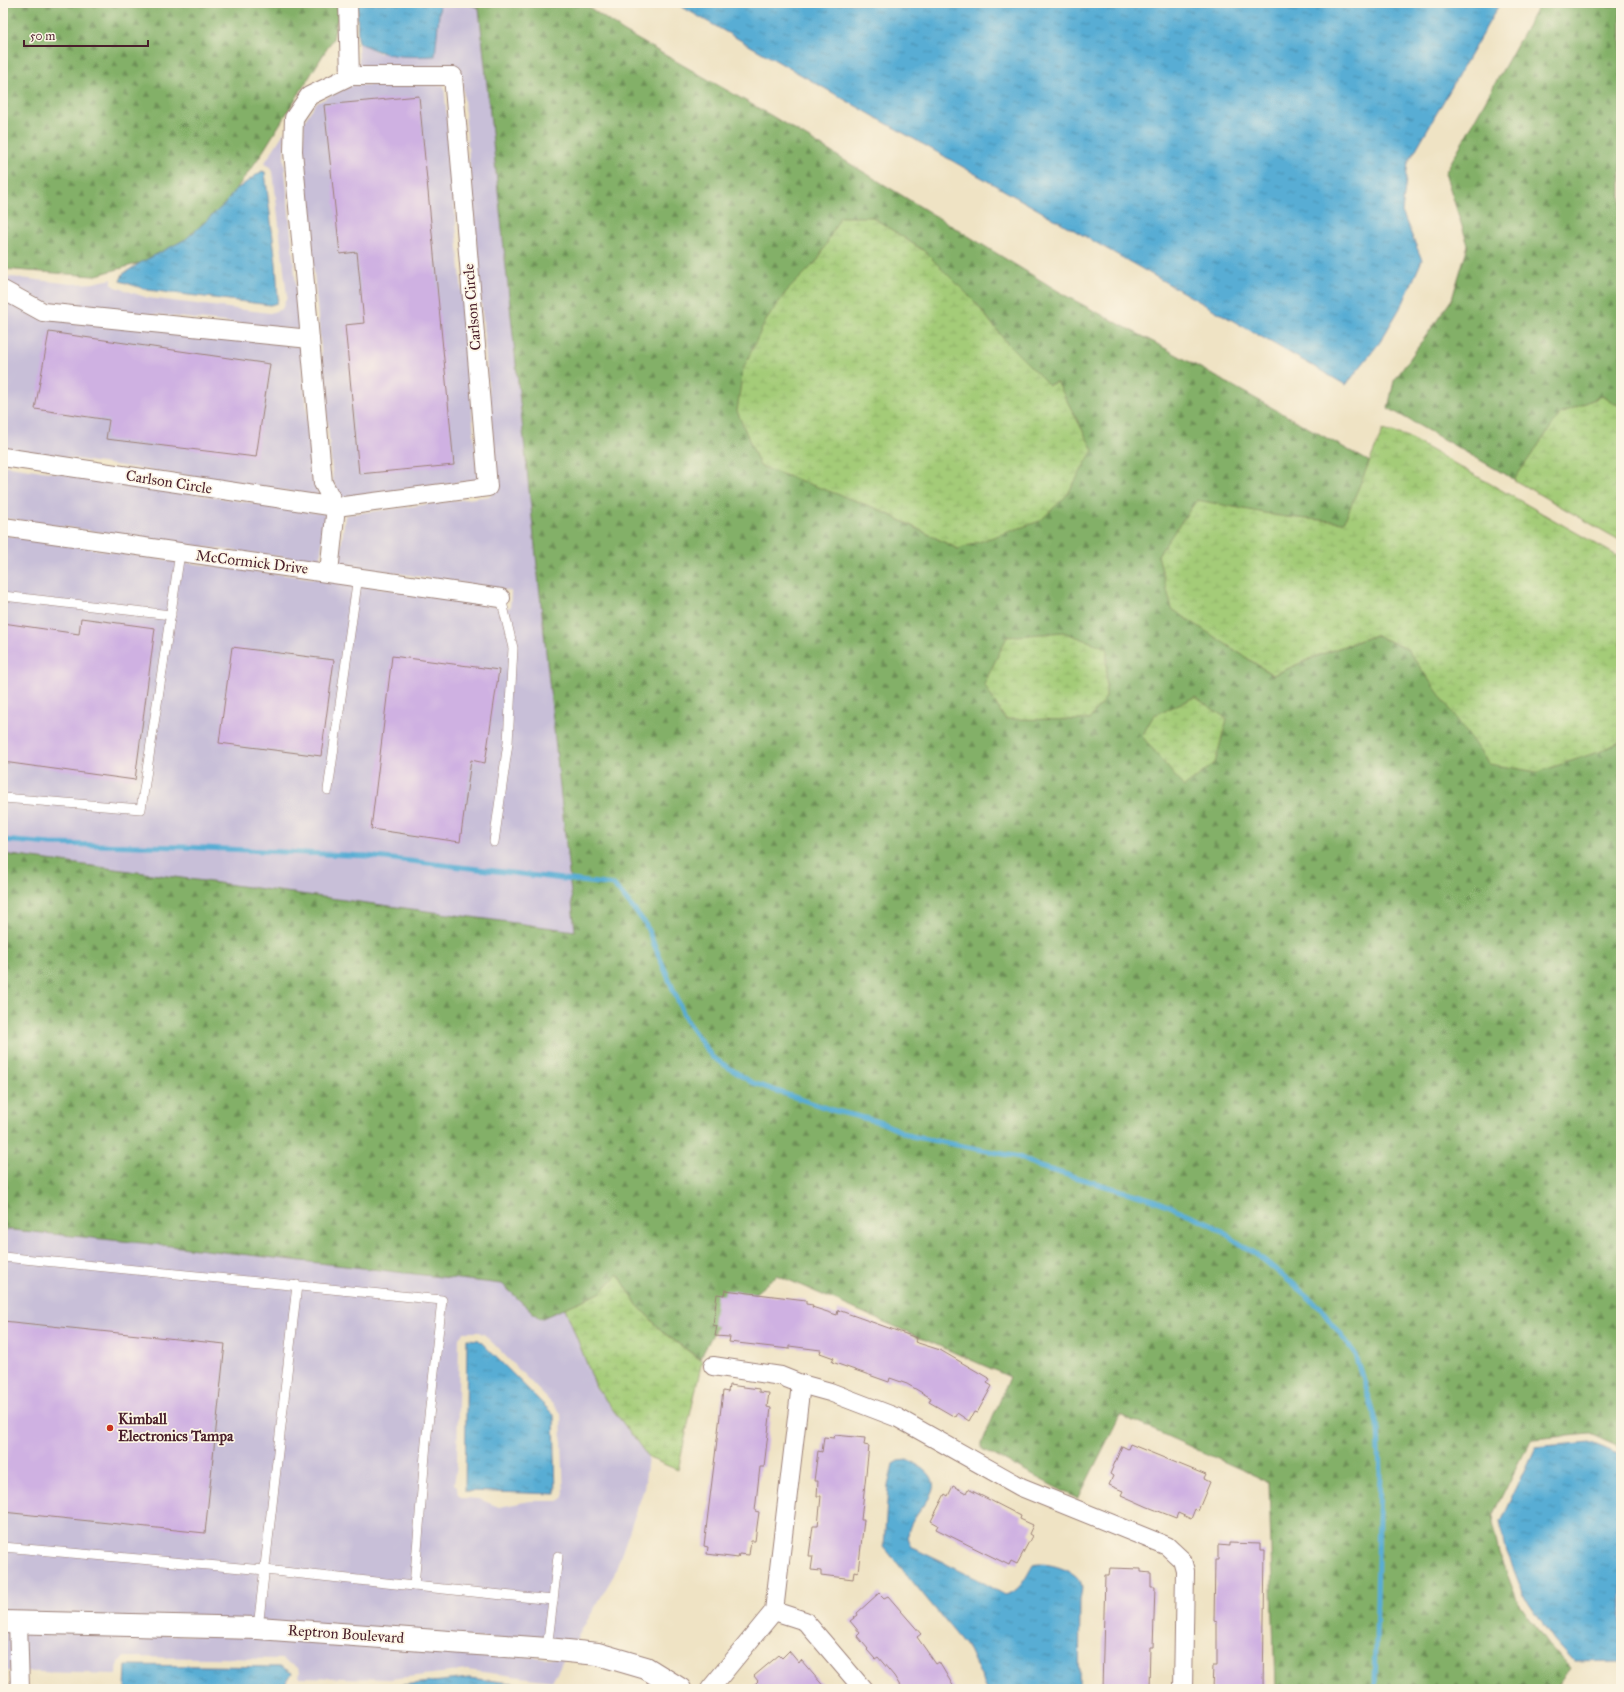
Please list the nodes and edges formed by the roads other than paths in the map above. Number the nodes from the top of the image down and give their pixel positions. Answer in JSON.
{"nodes":[{"id":1,"x":348,"y":3,"type":"edge"},
{"id":2,"x":350,"y":76,"type":"junction"},
{"id":3,"x":3,"y":290,"type":"edge"},
{"id":4,"x":310,"y":339,"type":"junction"},
{"id":5,"x":3,"y":457,"type":"edge"},
{"id":6,"x":336,"y":507,"type":"junction"},
{"id":7,"x":3,"y":527,"type":"edge"},
{"id":8,"x":180,"y":553,"type":"junction"},
{"id":9,"x":328,"y":572,"type":"junction"},
{"id":10,"x":358,"y":576,"type":"junction"},
{"id":11,"x":3,"y":596,"type":"edge"},
{"id":12,"x":501,"y":598,"type":"joint"},
{"id":13,"x":171,"y":615,"type":"junction"},
{"id":14,"x":328,"y":790,"type":"dead end"},
{"id":15,"x":3,"y":798,"type":"edge"},
{"id":16,"x":494,"y":842,"type":"dead end"},
{"id":17,"x":3,"y":1257,"type":"edge"},
{"id":18,"x":298,"y":1285,"type":"junction"},
{"id":19,"x":713,"y":1366,"type":"dead end"},
{"id":20,"x":801,"y":1384,"type":"junction"},
{"id":21,"x":3,"y":1546,"type":"edge"},
{"id":22,"x":558,"y":1556,"type":"dead end"},
{"id":23,"x":265,"y":1570,"type":"junction"},
{"id":24,"x":414,"y":1586,"type":"junction"},
{"id":25,"x":553,"y":1600,"type":"junction"},
{"id":26,"x":774,"y":1611,"type":"junction"},
{"id":27,"x":11,"y":1622,"type":"edge"},
{"id":28,"x":258,"y":1628,"type":"junction"},
{"id":29,"x":547,"y":1648,"type":"junction"},
{"id":30,"x":20,"y":1689,"type":"edge"},
{"id":31,"x":680,"y":1689,"type":"edge"},
{"id":32,"x":710,"y":1689,"type":"edge"},
{"id":33,"x":863,"y":1689,"type":"edge"},
{"id":34,"x":1183,"y":1689,"type":"edge"}],
"edges":[{"from":1,"to":2,"type":"street"},
{"from":2,"to":4,"type":"street","name":"Carlson Circle"},
{"from":2,"to":6,"type":"street","name":"Carlson Circle"},
{"from":3,"to":4,"type":"street"},
{"from":4,"to":6,"type":"street","name":"Carlson Circle"},
{"from":5,"to":6,"type":"street","name":"Carlson Circle"},
{"from":6,"to":9,"type":"street"},
{"from":7,"to":8,"type":"street","name":"McCormick Drive"},
{"from":8,"to":9,"type":"street","name":"McCormick Drive"},
{"from":8,"to":13,"type":"lane"},
{"from":9,"to":10,"type":"street","name":"McCormick Drive"},
{"from":10,"to":12,"type":"street","name":"McCormick Drive"},
{"from":10,"to":14,"type":"lane"},
{"from":11,"to":13,"type":"lane"},
{"from":12,"to":16,"type":"lane"},
{"from":13,"to":15,"type":"lane"},
{"from":17,"to":18,"type":"lane"},
{"from":18,"to":23,"type":"lane"},
{"from":18,"to":24,"type":"lane"},
{"from":19,"to":20,"type":"street"},
{"from":20,"to":26,"type":"street"},
{"from":20,"to":34,"type":"street"},
{"from":21,"to":23,"type":"lane"},
{"from":22,"to":25,"type":"lane"},
{"from":23,"to":24,"type":"lane"},
{"from":23,"to":28,"type":"lane"},
{"from":24,"to":25,"type":"lane"},
{"from":25,"to":29,"type":"lane"},
{"from":26,"to":32,"type":"street"},
{"from":26,"to":33,"type":"street"},
{"from":27,"to":28,"type":"street","name":"Reptron Boulevard"},
{"from":27,"to":30,"type":"street"},
{"from":28,"to":29,"type":"street","name":"Reptron Boulevard"},
{"from":29,"to":31,"type":"street","name":"Reptron Boulevard"}]}
